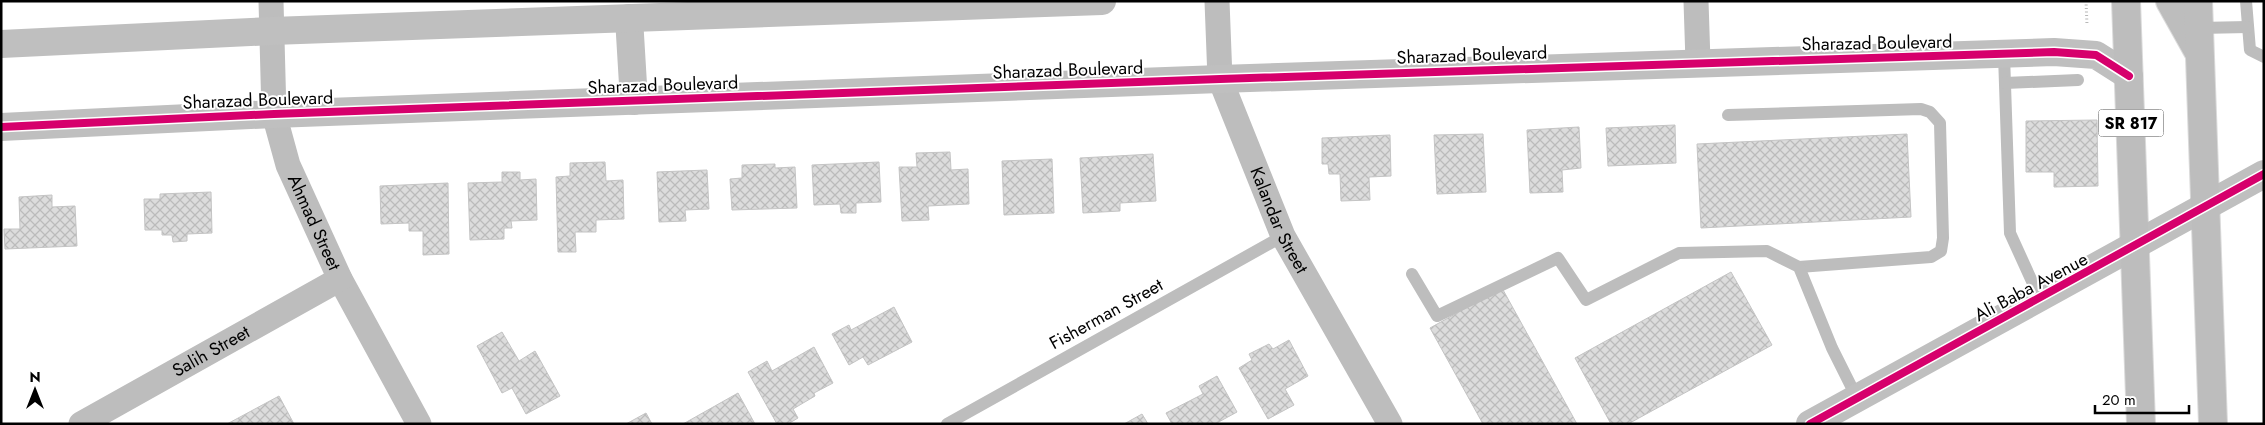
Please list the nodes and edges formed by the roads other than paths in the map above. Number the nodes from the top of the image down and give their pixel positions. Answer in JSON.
{"nodes":[{"id":1,"x":271,"y":1,"type":"edge"},
{"id":2,"x":1102,"y":1,"type":"edge"},
{"id":3,"x":1218,"y":1,"type":"edge"},
{"id":4,"x":1696,"y":1,"type":"edge"},
{"id":5,"x":2126,"y":1,"type":"edge"},
{"id":6,"x":2170,"y":1,"type":"edge"},
{"id":7,"x":2198,"y":1,"type":"edge"},
{"id":8,"x":2246,"y":1,"type":"edge"},
{"id":9,"x":629,"y":18,"type":"junction"},
{"id":10,"x":2248,"y":27,"type":"junction"},
{"id":11,"x":272,"y":32,"type":"junction"},
{"id":12,"x":2200,"y":42,"type":"junction"},
{"id":13,"x":1,"y":44,"type":"edge"},
{"id":14,"x":2004,"y":55,"type":"junction"},
{"id":15,"x":2264,"y":57,"type":"edge"},
{"id":16,"x":1698,"y":62,"type":"junction"},
{"id":17,"x":2129,"y":76,"type":"junction"},
{"id":18,"x":1220,"y":79,"type":"junction"},
{"id":19,"x":2078,"y":80,"type":"dead end"},
{"id":20,"x":2005,"y":83,"type":"junction"},
{"id":21,"x":634,"y":101,"type":"junction"},
{"id":22,"x":274,"y":114,"type":"junction"},
{"id":23,"x":1728,"y":115,"type":"dead end"},
{"id":24,"x":1,"y":127,"type":"edge"},
{"id":25,"x":2264,"y":174,"type":"edge"},
{"id":26,"x":2204,"y":207,"type":"junction"},
{"id":27,"x":1283,"y":236,"type":"junction"},
{"id":28,"x":2134,"y":246,"type":"junction"},
{"id":29,"x":1799,"y":267,"type":"junction"},
{"id":30,"x":1412,"y":274,"type":"dead end"},
{"id":31,"x":340,"y":280,"type":"junction"},
{"id":32,"x":2040,"y":299,"type":"junction"},
{"id":33,"x":1857,"y":398,"type":"junction"},
{"id":34,"x":81,"y":424,"type":"edge"},
{"id":35,"x":418,"y":424,"type":"edge"},
{"id":36,"x":947,"y":424,"type":"edge"},
{"id":37,"x":1390,"y":424,"type":"edge"},
{"id":38,"x":1810,"y":424,"type":"edge"},
{"id":39,"x":2141,"y":424,"type":"edge"},
{"id":40,"x":2213,"y":424,"type":"edge"}],
"edges":[{"from":1,"to":11,"type":"street","name":"Ahmad Street"},
{"from":2,"to":9,"type":"street"},
{"from":3,"to":18,"type":"street","name":"Kalandar Street"},
{"from":4,"to":16,"type":"street"},
{"from":5,"to":17,"type":"main road","number":"SR 817"},
{"from":6,"to":12,"type":"main road"},
{"from":7,"to":12,"type":"main road"},
{"from":8,"to":10,"type":"lane"},
{"from":9,"to":11,"type":"street"},
{"from":9,"to":21,"type":"street"},
{"from":10,"to":12,"type":"lane"},
{"from":10,"to":15,"type":"lane"},
{"from":11,"to":13,"type":"street"},
{"from":11,"to":22,"type":"street","name":"Ahmad Street"},
{"from":12,"to":26,"type":"main road"},
{"from":14,"to":16,"type":"street","name":"Sharazad Boulevard"},
{"from":14,"to":17,"type":"street","name":"Sharazad Boulevard"},
{"from":14,"to":20,"type":"lane"},
{"from":16,"to":18,"type":"street","name":"Sharazad Boulevard"},
{"from":17,"to":28,"type":"main road","number":"SR 817"},
{"from":18,"to":21,"type":"street","name":"Sharazad Boulevard"},
{"from":18,"to":27,"type":"street","name":"Kalandar Street"},
{"from":19,"to":20,"type":"lane"},
{"from":20,"to":32,"type":"lane"},
{"from":21,"to":22,"type":"street","name":"Sharazad Boulevard"},
{"from":22,"to":24,"type":"street","name":"Sharazad Boulevard"},
{"from":22,"to":31,"type":"street","name":"Ahmad Street"},
{"from":23,"to":29,"type":"lane"},
{"from":25,"to":26,"type":"street","name":"Ali Baba Avenue"},
{"from":26,"to":28,"type":"street","name":"Ali Baba Avenue"},
{"from":26,"to":40,"type":"main road"},
{"from":27,"to":36,"type":"lane","name":"Fisherman Street"},
{"from":27,"to":37,"type":"street","name":"Kalandar Street"},
{"from":28,"to":32,"type":"street","name":"Ali Baba Avenue"},
{"from":28,"to":39,"type":"main road","number":"SR 817"},
{"from":29,"to":30,"type":"lane"},
{"from":29,"to":33,"type":"lane"},
{"from":31,"to":34,"type":"street","name":"Salih Street"},
{"from":31,"to":35,"type":"street","name":"Ahmad Street"},
{"from":32,"to":33,"type":"street","name":"Ali Baba Avenue"},
{"from":33,"to":38,"type":"street","name":"Ali Baba Avenue"}]}
